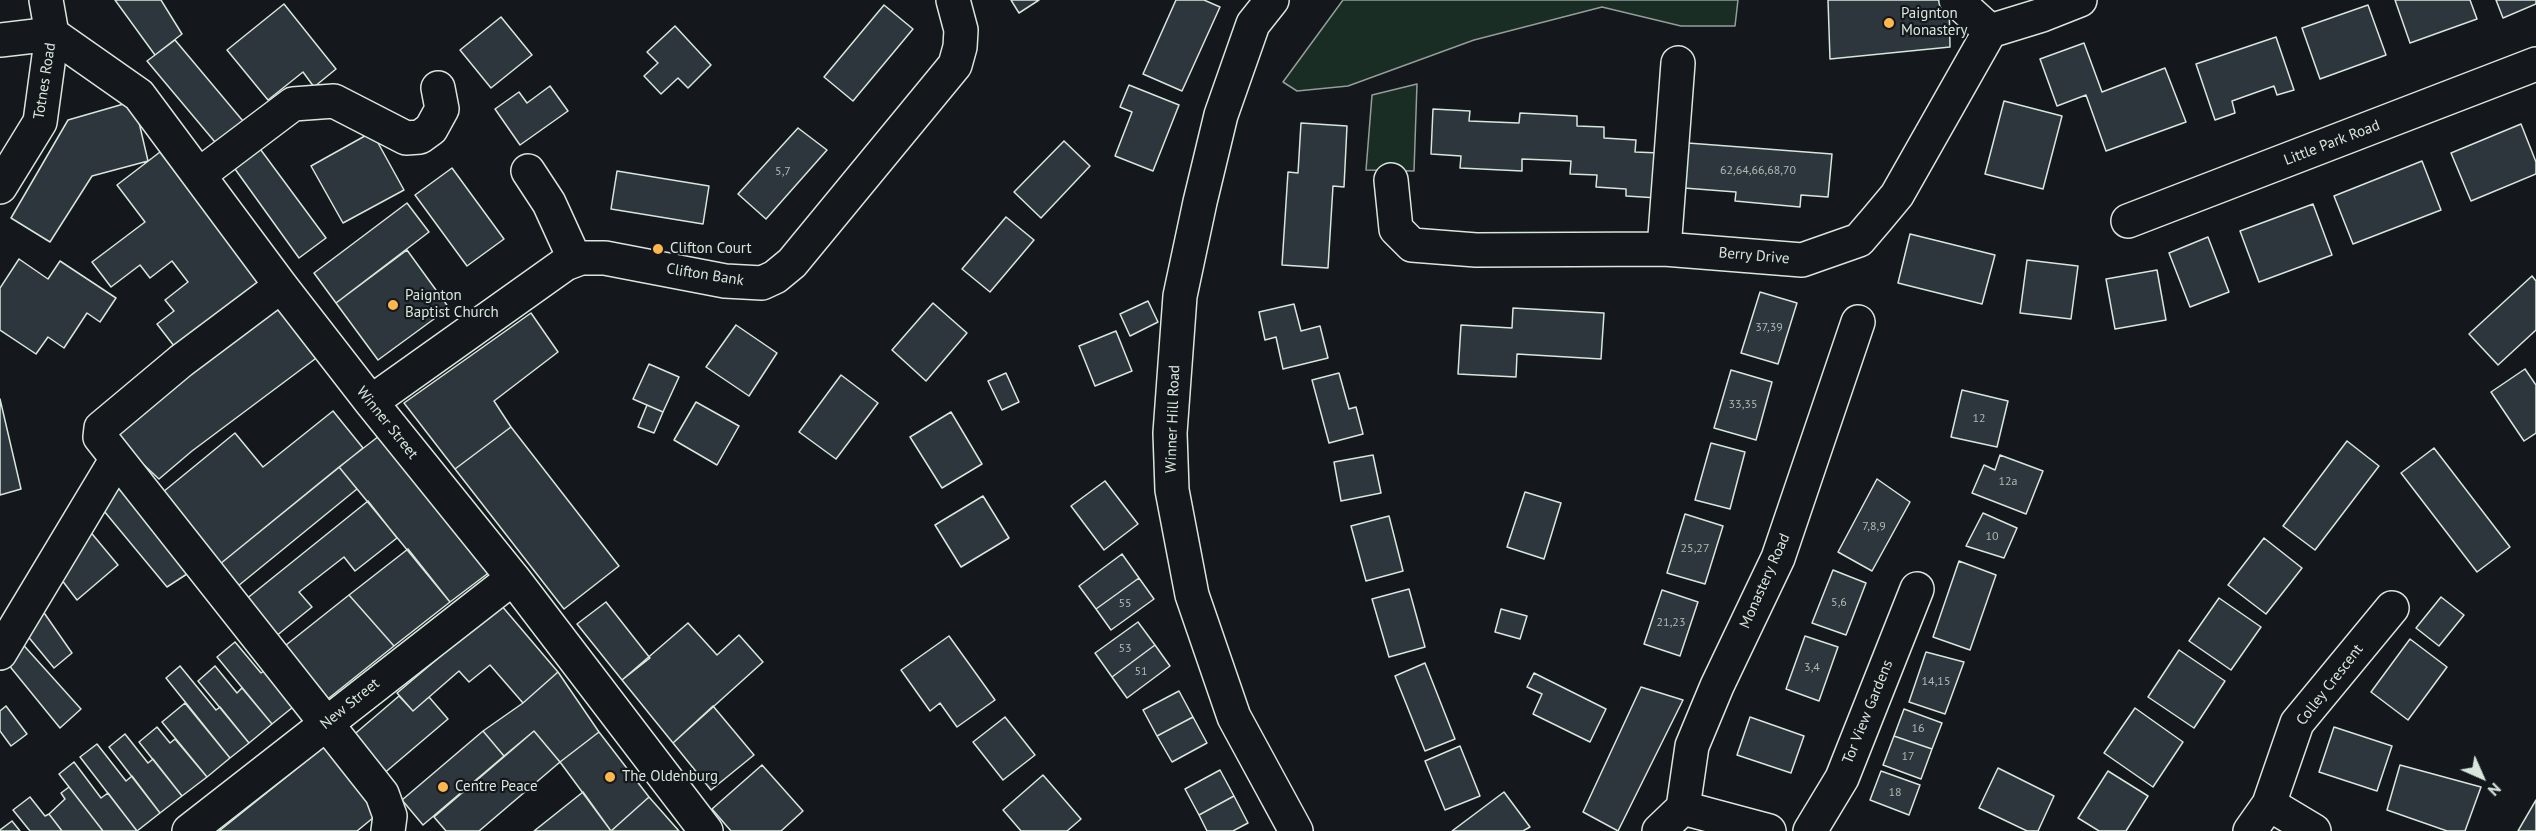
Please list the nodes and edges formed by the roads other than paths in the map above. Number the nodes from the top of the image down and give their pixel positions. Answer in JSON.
{"nodes":[{"id":1,"x":46,"y":0,"type":"edge"},
{"id":2,"x":953,"y":0,"type":"edge"},
{"id":3,"x":1272,"y":0,"type":"edge"},
{"id":4,"x":1956,"y":0,"type":"edge"},
{"id":5,"x":2080,"y":0,"type":"edge"},
{"id":6,"x":1990,"y":30,"type":"junction"},
{"id":7,"x":52,"y":34,"type":"junction"},
{"id":8,"x":0,"y":40,"type":"edge"},
{"id":9,"x":1678,"y":63,"type":"dead end"},
{"id":10,"x":2536,"y":64,"type":"edge"},
{"id":11,"x":438,"y":88,"type":"dead end"},
{"id":12,"x":528,"y":171,"type":"dead end"},
{"id":13,"x":200,"y":175,"type":"junction"},
{"id":14,"x":1391,"y":180,"type":"dead end"},
{"id":15,"x":0,"y":187,"type":"edge"},
{"id":16,"x":2128,"y":221,"type":"dead end"},
{"id":17,"x":1664,"y":249,"type":"junction"},
{"id":18,"x":575,"y":260,"type":"junction"},
{"id":19,"x":281,"y":286,"type":"junction"},
{"id":20,"x":1858,"y":322,"type":"dead end"},
{"id":21,"x":371,"y":402,"type":"junction"},
{"id":22,"x":116,"y":460,"type":"junction"},
{"id":23,"x":513,"y":578,"type":"junction"},
{"id":24,"x":1917,"y":589,"type":"dead end"},
{"id":25,"x":2392,"y":608,"type":"dead end"},
{"id":26,"x":0,"y":653,"type":"edge"},
{"id":27,"x":327,"y":722,"type":"junction"},
{"id":28,"x":2269,"y":804,"type":"junction"},
{"id":29,"x":1683,"y":808,"type":"junction"},
{"id":30,"x":189,"y":831,"type":"edge"},
{"id":31,"x":388,"y":831,"type":"edge"},
{"id":32,"x":706,"y":831,"type":"edge"},
{"id":33,"x":1296,"y":831,"type":"edge"},
{"id":34,"x":1659,"y":831,"type":"edge"},
{"id":35,"x":1769,"y":831,"type":"edge"},
{"id":36,"x":1810,"y":831,"type":"edge"},
{"id":37,"x":2250,"y":831,"type":"edge"},
{"id":38,"x":2314,"y":831,"type":"edge"}],
"edges":[{"from":1,"to":7,"type":"street","name":"Totnes Road"},
{"from":2,"to":18,"type":"street","name":"Clifton Bank"},
{"from":3,"to":33,"type":"street","name":"Winner Hill Road"},
{"from":4,"to":6,"type":"street"},
{"from":5,"to":6,"type":"street"},
{"from":6,"to":17,"type":"street","name":"Berry Drive"},
{"from":7,"to":8,"type":"street"},
{"from":7,"to":13,"type":"street","name":"Winner Street"},
{"from":7,"to":15,"type":"street","name":"Totnes Road"},
{"from":9,"to":17,"type":"street"},
{"from":10,"to":16,"type":"street","name":"Little Park Road"},
{"from":11,"to":13,"type":"street"},
{"from":12,"to":18,"type":"street"},
{"from":13,"to":19,"type":"street","name":"Winner Street"},
{"from":14,"to":17,"type":"street","name":"Berry Drive"},
{"from":18,"to":21,"type":"street","name":"Clifton Bank"},
{"from":19,"to":21,"type":"street","name":"Winner Street"},
{"from":19,"to":22,"type":"street"},
{"from":20,"to":29,"type":"street","name":"Monastery Road"},
{"from":21,"to":23,"type":"street","name":"Winner Street"},
{"from":22,"to":26,"type":"street"},
{"from":22,"to":27,"type":"street"},
{"from":23,"to":27,"type":"street","name":"New Street"},
{"from":23,"to":32,"type":"street","name":"Winner Street"},
{"from":24,"to":36,"type":"street","name":"Tor View Gardens"},
{"from":25,"to":28,"type":"street","name":"Colley Crescent"},
{"from":27,"to":30,"type":"street","name":"New Street"},
{"from":27,"to":31,"type":"street"},
{"from":28,"to":37,"type":"street","name":"Colley Crescent"},
{"from":28,"to":38,"type":"street"},
{"from":29,"to":34,"type":"street"},
{"from":29,"to":35,"type":"street"}]}
